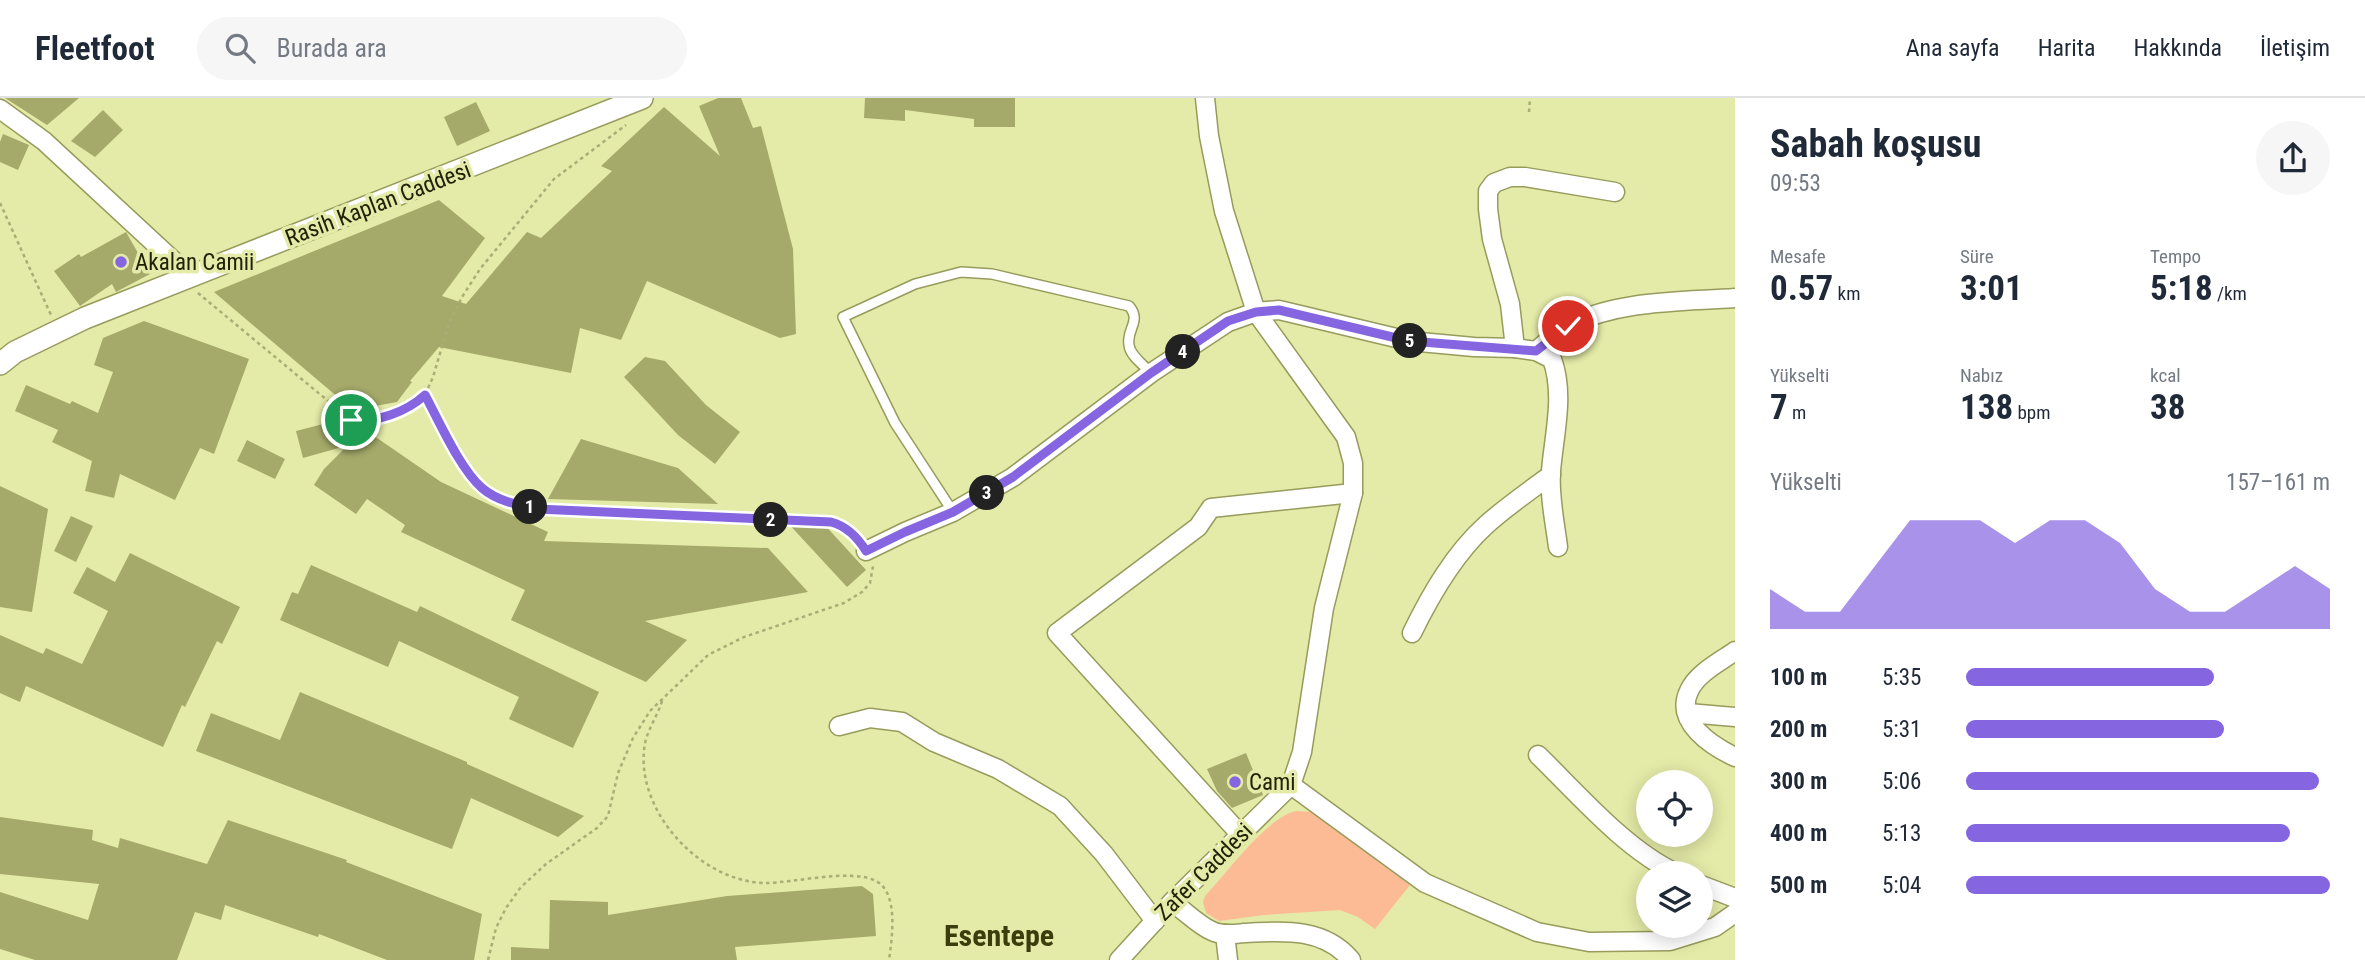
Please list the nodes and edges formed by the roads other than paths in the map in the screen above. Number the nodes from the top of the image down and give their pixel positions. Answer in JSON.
{"nodes":[{"id":1,"x":642,"y":98,"type":"edge"},
{"id":2,"x":1205,"y":98,"type":"edge"},
{"id":3,"x":0,"y":108,"type":"edge"},
{"id":4,"x":1615,"y":192,"type":"dead end"},
{"id":5,"x":187,"y":278,"type":"junction"},
{"id":6,"x":1735,"y":298,"type":"edge"},
{"id":7,"x":1256,"y":312,"type":"junction"},
{"id":8,"x":1515,"y":348,"type":"junction"},
{"id":9,"x":1536,"y":351,"type":"junction"},
{"id":10,"x":0,"y":364,"type":"edge"},
{"id":11,"x":1151,"y":373,"type":"junction"},
{"id":12,"x":1551,"y":475,"type":"junction"},
{"id":13,"x":1353,"y":493,"type":"junction"},
{"id":14,"x":953,"y":512,"type":"junction"},
{"id":15,"x":1558,"y":547,"type":"dead end"},
{"id":16,"x":866,"y":551,"type":"road end"},
{"id":17,"x":1412,"y":633,"type":"dead end"},
{"id":18,"x":1735,"y":651,"type":"edge"},
{"id":19,"x":1688,"y":713,"type":"junction"},
{"id":20,"x":1735,"y":717,"type":"edge"},
{"id":21,"x":839,"y":726,"type":"dead end"},
{"id":22,"x":1538,"y":755,"type":"dead end"},
{"id":23,"x":1735,"y":757,"type":"edge"},
{"id":24,"x":1291,"y":785,"type":"junction"},
{"id":25,"x":1240,"y":834,"type":"junction"},
{"id":26,"x":1653,"y":861,"type":"edge"},
{"id":27,"x":1713,"y":890,"type":"edge"},
{"id":28,"x":1735,"y":898,"type":"edge"},
{"id":29,"x":1172,"y":902,"type":"junction"},
{"id":30,"x":1735,"y":913,"type":"edge"},
{"id":31,"x":1155,"y":921,"type":"junction"},
{"id":32,"x":1225,"y":934,"type":"junction"},
{"id":33,"x":1119,"y":960,"type":"edge"},
{"id":34,"x":1228,"y":960,"type":"edge"},
{"id":35,"x":1351,"y":960,"type":"edge"}],
"edges":[{"from":1,"to":5,"type":"street","name":"Rasih Kaplan Caddesi"},
{"from":2,"to":7,"type":"street"},
{"from":3,"to":5,"type":"street"},
{"from":4,"to":8,"type":"street"},
{"from":5,"to":10,"type":"street","name":"Rasih Kaplan Caddesi"},
{"from":6,"to":9,"type":"street"},
{"from":7,"to":8,"type":"street"},
{"from":7,"to":11,"type":"street"},
{"from":7,"to":13,"type":"street"},
{"from":8,"to":9,"type":"street"},
{"from":9,"to":12,"type":"street"},
{"from":11,"to":14,"type":"street"},
{"from":11,"to":14,"type":"lane"},
{"from":12,"to":15,"type":"street"},
{"from":12,"to":17,"type":"street"},
{"from":13,"to":24,"type":"street"},
{"from":13,"to":25,"type":"street"},
{"from":14,"to":16,"type":"street"},
{"from":18,"to":19,"type":"street"},
{"from":19,"to":20,"type":"street"},
{"from":19,"to":23,"type":"street"},
{"from":21,"to":31,"type":"street"},
{"from":22,"to":26,"type":"street"},
{"from":24,"to":25,"type":"street","name":"Zafer Caddesi"},
{"from":24,"to":30,"type":"street"},
{"from":25,"to":29,"type":"street","name":"Zafer Caddesi"},
{"from":27,"to":28,"type":"street"},
{"from":29,"to":31,"type":"street","name":"Zafer Caddesi"},
{"from":29,"to":32,"type":"street"},
{"from":31,"to":33,"type":"street","name":"Zafer Caddesi"},
{"from":32,"to":34,"type":"street"},
{"from":32,"to":35,"type":"street"}]}
